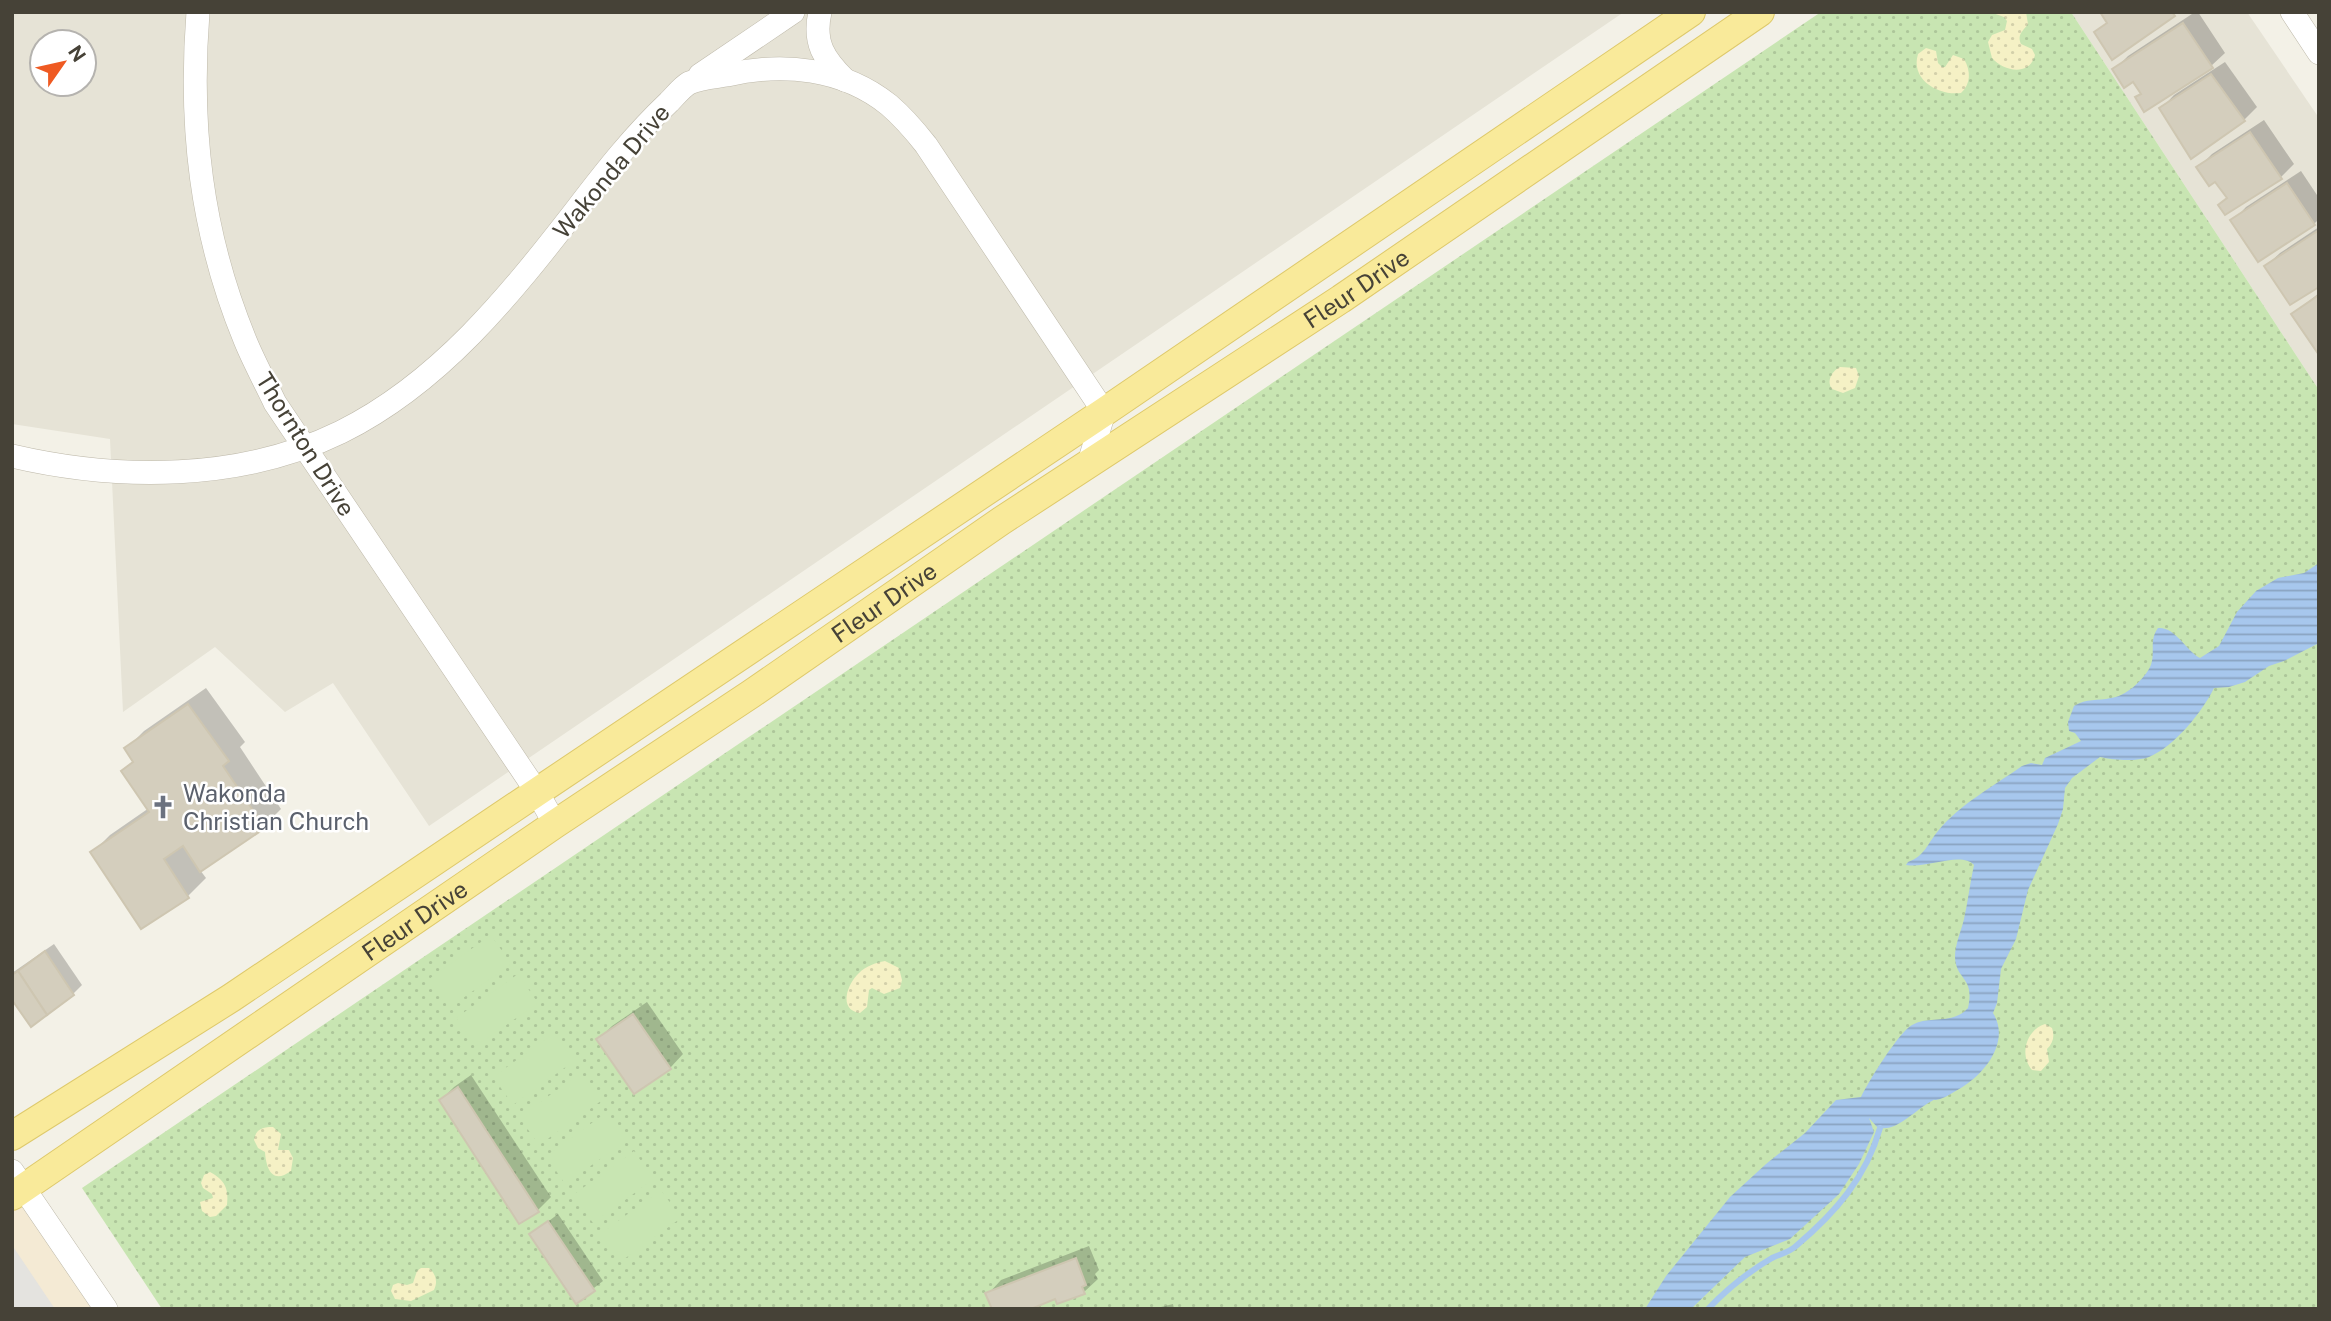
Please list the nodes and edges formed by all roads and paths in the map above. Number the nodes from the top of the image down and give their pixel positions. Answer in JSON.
{"nodes":[{"id":1,"x":198,"y":12,"type":"edge"},
{"id":2,"x":793,"y":12,"type":"edge"},
{"id":3,"x":820,"y":12,"type":"edge"},
{"id":4,"x":1691,"y":12,"type":"edge"},
{"id":5,"x":1760,"y":12,"type":"edge"},
{"id":6,"x":2292,"y":12,"type":"edge"},
{"id":7,"x":2319,"y":53,"type":"edge"},
{"id":8,"x":845,"y":80,"type":"junction"},
{"id":9,"x":688,"y":84,"type":"junction"},
{"id":10,"x":1104,"y":412,"type":"junction"},
{"id":11,"x":303,"y":447,"type":"junction"},
{"id":12,"x":12,"y":456,"type":"edge"},
{"id":13,"x":1090,"y":463,"type":"junction"},
{"id":14,"x":537,"y":792,"type":"junction"},
{"id":15,"x":555,"y":824,"type":"junction"},
{"id":16,"x":12,"y":1136,"type":"edge"},
{"id":17,"x":16,"y":1185,"type":"edge"},
{"id":18,"x":106,"y":1309,"type":"edge"}],
"edges":[{"from":1,"to":11,"type":"street","name":"Thornton Drive"},
{"from":2,"to":9,"type":"street"},
{"from":3,"to":8,"type":"street"},
{"from":4,"to":10,"type":"main road","name":"Fleur Drive"},
{"from":5,"to":13,"type":"main road","name":"Fleur Drive"},
{"from":6,"to":7,"type":"street"},
{"from":8,"to":9,"type":"street","name":"Wakonda Drive"},
{"from":8,"to":10,"type":"street","name":"Wakonda Drive"},
{"from":9,"to":11,"type":"street","name":"Wakonda Drive"},
{"from":10,"to":13,"type":"street"},
{"from":10,"to":14,"type":"main road","name":"Fleur Drive"},
{"from":11,"to":12,"type":"street","name":"Wakonda Drive"},
{"from":11,"to":14,"type":"street","name":"Thornton Drive"},
{"from":13,"to":15,"type":"main road","name":"Fleur Drive"},
{"from":14,"to":15,"type":"street","name":"Thornton Drive"},
{"from":14,"to":16,"type":"main road","name":"Fleur Drive"},
{"from":15,"to":17,"type":"main road","name":"Fleur Drive"},
{"from":17,"to":18,"type":"street"}]}
